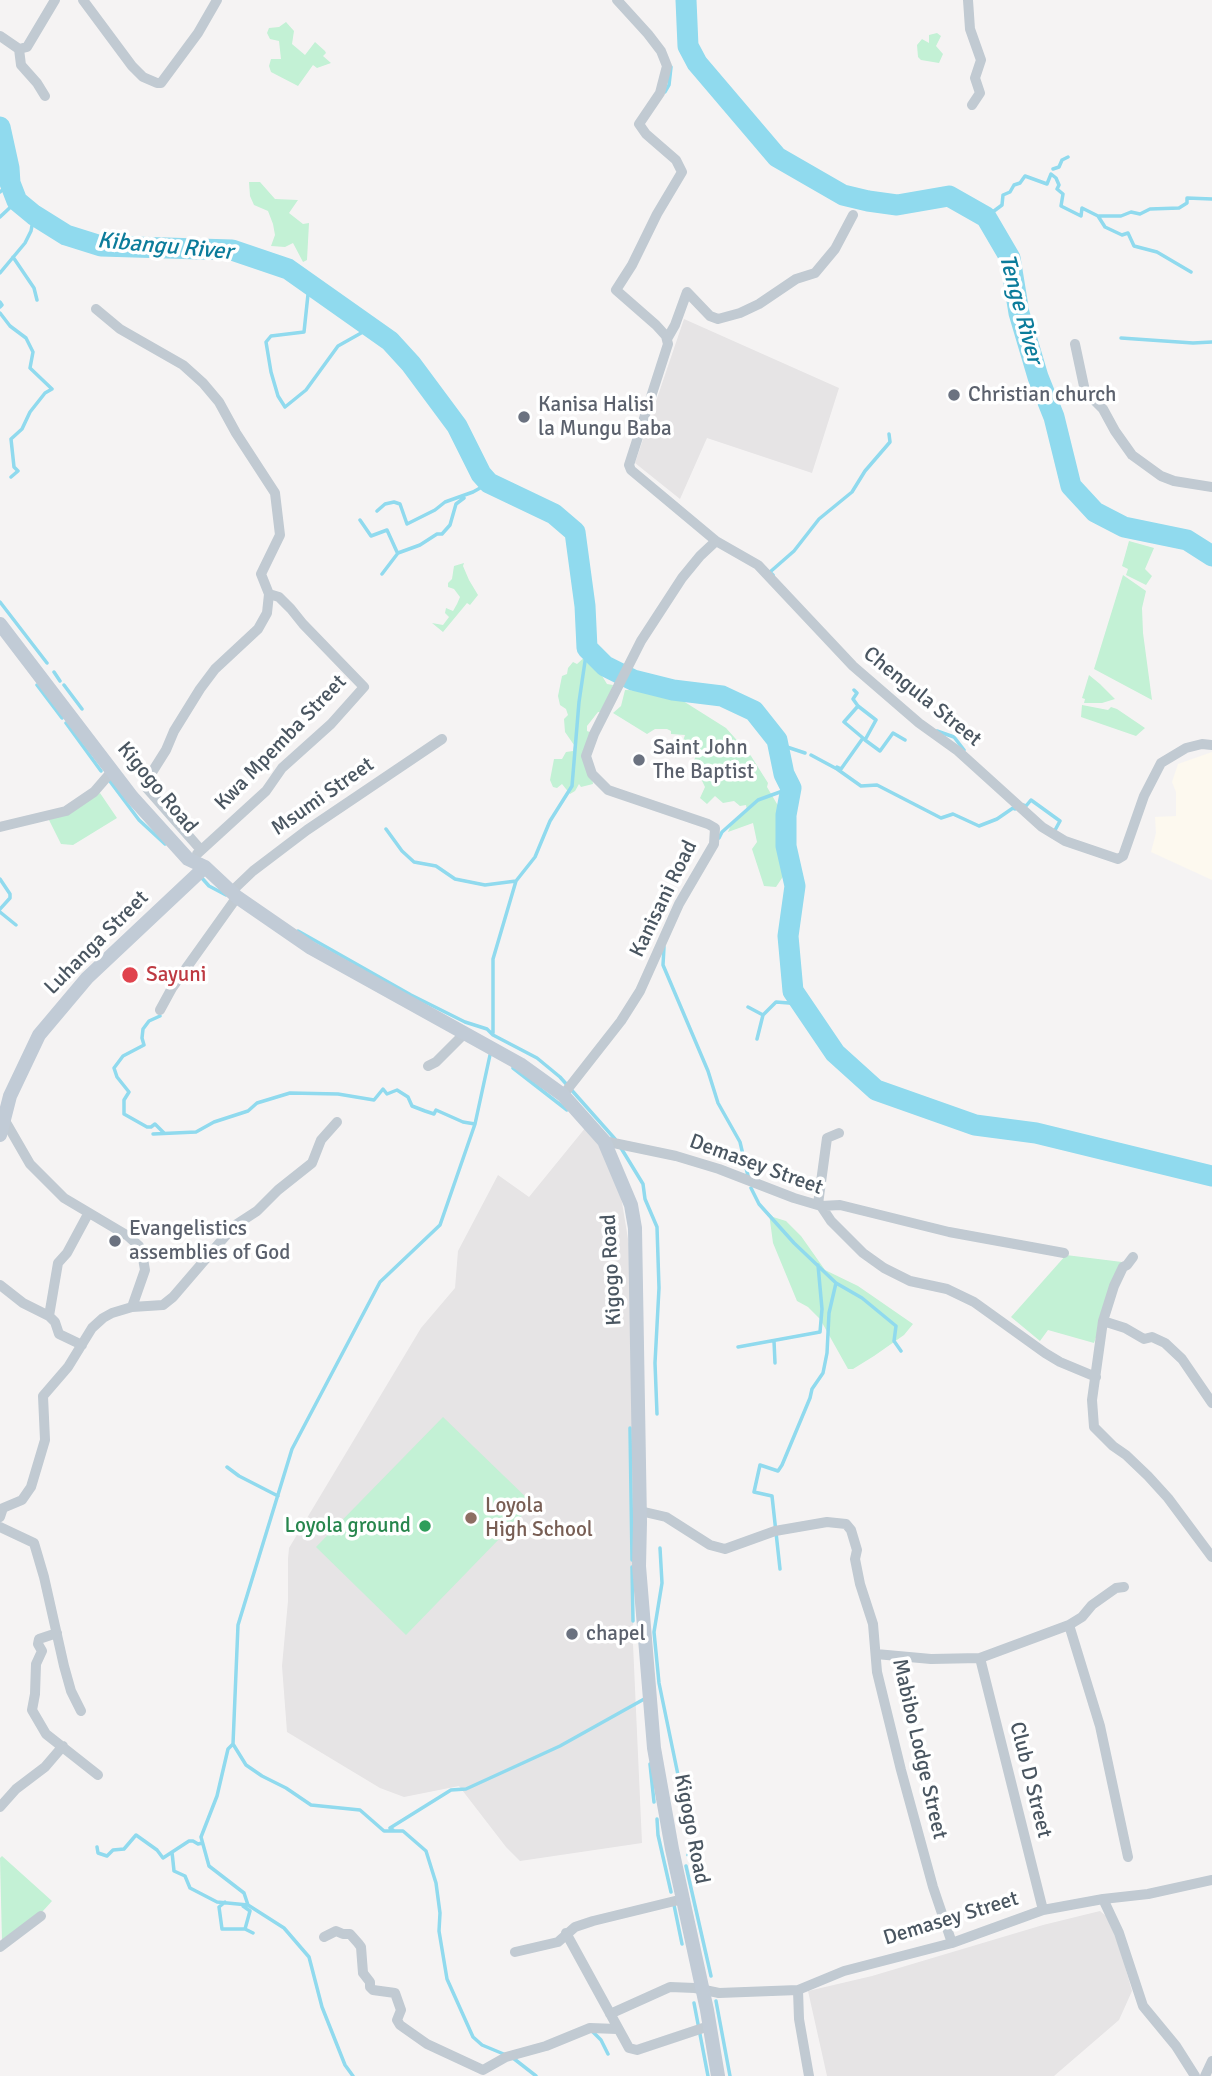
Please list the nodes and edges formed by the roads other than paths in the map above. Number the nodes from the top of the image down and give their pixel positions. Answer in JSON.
{"nodes":[{"id":1,"x":55,"y":0,"type":"edge"},
{"id":2,"x":83,"y":0,"type":"edge"},
{"id":3,"x":217,"y":0,"type":"edge"},
{"id":4,"x":617,"y":0,"type":"edge"},
{"id":5,"x":968,"y":0,"type":"edge"},
{"id":6,"x":0,"y":36,"type":"edge"},
{"id":7,"x":19,"y":50,"type":"junction"},
{"id":8,"x":45,"y":96,"type":"dead end"},
{"id":9,"x":972,"y":106,"type":"dead end"},
{"id":10,"x":853,"y":215,"type":"dead end"},
{"id":11,"x":96,"y":309,"type":"dead end"},
{"id":12,"x":668,"y":342,"type":"junction"},
{"id":13,"x":1075,"y":344,"type":"dead end"},
{"id":14,"x":1212,"y":486,"type":"edge"},
{"id":15,"x":716,"y":541,"type":"junction"},
{"id":16,"x":269,"y":594,"type":"junction"},
{"id":17,"x":0,"y":624,"type":"edge"},
{"id":18,"x":442,"y":739,"type":"dead end"},
{"id":19,"x":1212,"y":745,"type":"edge"},
{"id":20,"x":113,"y":770,"type":"junction"},
{"id":21,"x":144,"y":785,"type":"junction"},
{"id":22,"x":132,"y":797,"type":"junction"},
{"id":23,"x":0,"y":827,"type":"edge"},
{"id":24,"x":201,"y":850,"type":"junction"},
{"id":25,"x":188,"y":859,"type":"junction"},
{"id":26,"x":205,"y":867,"type":"junction"},
{"id":27,"x":234,"y":894,"type":"junction"},
{"id":28,"x":160,"y":1010,"type":"dead end"},
{"id":29,"x":464,"y":1034,"type":"junction"},
{"id":30,"x":428,"y":1066,"type":"dead end"},
{"id":31,"x":563,"y":1095,"type":"junction"},
{"id":32,"x":4,"y":1119,"type":"junction"},
{"id":33,"x":337,"y":1122,"type":"dead end"},
{"id":34,"x":839,"y":1133,"type":"dead end"},
{"id":35,"x":0,"y":1135,"type":"edge"},
{"id":36,"x":604,"y":1141,"type":"junction"},
{"id":37,"x":819,"y":1205,"type":"junction"},
{"id":38,"x":88,"y":1214,"type":"junction"},
{"id":39,"x":1064,"y":1253,"type":"dead end"},
{"id":40,"x":1133,"y":1257,"type":"dead end"},
{"id":41,"x":0,"y":1285,"type":"edge"},
{"id":42,"x":132,"y":1307,"type":"junction"},
{"id":43,"x":49,"y":1316,"type":"junction"},
{"id":44,"x":1103,"y":1321,"type":"junction"},
{"id":45,"x":82,"y":1345,"type":"junction"},
{"id":46,"x":1096,"y":1377,"type":"junction"},
{"id":47,"x":1212,"y":1404,"type":"edge"},
{"id":48,"x":1,"y":1511,"type":"edge"},
{"id":49,"x":640,"y":1511,"type":"junction"},
{"id":50,"x":0,"y":1527,"type":"edge"},
{"id":51,"x":1212,"y":1557,"type":"edge"},
{"id":52,"x":1124,"y":1587,"type":"dead end"},
{"id":53,"x":1069,"y":1625,"type":"junction"},
{"id":54,"x":57,"y":1633,"type":"junction"},
{"id":55,"x":876,"y":1654,"type":"junction"},
{"id":56,"x":980,"y":1658,"type":"junction"},
{"id":57,"x":81,"y":1711,"type":"dead end"},
{"id":58,"x":63,"y":1746,"type":"junction"},
{"id":59,"x":98,"y":1775,"type":"dead end"},
{"id":60,"x":0,"y":1807,"type":"edge"},
{"id":61,"x":1128,"y":1857,"type":"dead end"},
{"id":62,"x":1212,"y":1880,"type":"edge"},
{"id":63,"x":683,"y":1899,"type":"junction"},
{"id":64,"x":1103,"y":1899,"type":"junction"},
{"id":65,"x":1043,"y":1910,"type":"junction"},
{"id":66,"x":41,"y":1916,"type":"dead end"},
{"id":67,"x":565,"y":1933,"type":"junction"},
{"id":68,"x":324,"y":1937,"type":"dead end"},
{"id":69,"x":952,"y":1943,"type":"junction"},
{"id":70,"x":0,"y":1947,"type":"edge"},
{"id":71,"x":515,"y":1952,"type":"dead end"},
{"id":72,"x":798,"y":1990,"type":"junction"},
{"id":73,"x":703,"y":1991,"type":"junction"},
{"id":74,"x":610,"y":2014,"type":"junction"},
{"id":75,"x":709,"y":2026,"type":"junction"},
{"id":76,"x":617,"y":2029,"type":"junction"},
{"id":77,"x":1212,"y":2061,"type":"edge"},
{"id":78,"x":718,"y":2076,"type":"edge"},
{"id":79,"x":809,"y":2076,"type":"edge"},
{"id":80,"x":1195,"y":2076,"type":"edge"},
{"id":81,"x":1205,"y":2076,"type":"edge"}],
"edges":[{"from":1,"to":7,"type":"street"},
{"from":2,"to":3,"type":"street"},
{"from":4,"to":12,"type":"street"},
{"from":5,"to":9,"type":"street"},
{"from":6,"to":7,"type":"street"},
{"from":7,"to":8,"type":"street"},
{"from":10,"to":12,"type":"street"},
{"from":11,"to":16,"type":"street"},
{"from":12,"to":15,"type":"street","name":"Chengula Street"},
{"from":13,"to":14,"type":"street"},
{"from":15,"to":19,"type":"street","name":"Chengula Street"},
{"from":15,"to":31,"type":"street","name":"Kanisani Road"},
{"from":16,"to":21,"type":"street"},
{"from":16,"to":24,"type":"street","name":"Kwa Mpemba Street"},
{"from":17,"to":20,"type":"main road","name":"Kigogo Road"},
{"from":18,"to":27,"type":"street","name":"Msumi Street"},
{"from":20,"to":22,"type":"main road","name":"Kigogo Road"},
{"from":20,"to":23,"type":"street"},
{"from":21,"to":22,"type":"street"},
{"from":21,"to":24,"type":"street"},
{"from":22,"to":25,"type":"main road","name":"Kigogo Road"},
{"from":24,"to":25,"type":"street","name":"Kwa Mpemba Street"},
{"from":25,"to":26,"type":"main road","name":"Kigogo Road"},
{"from":26,"to":27,"type":"main road","name":"Kigogo Road"},
{"from":26,"to":32,"type":"main road","name":"Luhanga Street"},
{"from":27,"to":28,"type":"street","name":"Msumi Street"},
{"from":27,"to":29,"type":"main road","name":"Kigogo Road"},
{"from":29,"to":30,"type":"street"},
{"from":29,"to":31,"type":"main road","name":"Kigogo Road"},
{"from":31,"to":36,"type":"main road","name":"Kigogo Road"},
{"from":32,"to":35,"type":"main road","name":"Luhanga Street"},
{"from":32,"to":38,"type":"street"},
{"from":33,"to":42,"type":"street"},
{"from":34,"to":37,"type":"street"},
{"from":36,"to":37,"type":"street","name":"Demasey Street"},
{"from":36,"to":49,"type":"main road","name":"Kigogo Road"},
{"from":37,"to":39,"type":"street"},
{"from":37,"to":46,"type":"street","name":"Demasey Street"},
{"from":38,"to":42,"type":"street"},
{"from":38,"to":43,"type":"street"},
{"from":40,"to":44,"type":"street"},
{"from":41,"to":43,"type":"street"},
{"from":42,"to":45,"type":"street"},
{"from":43,"to":45,"type":"street"},
{"from":44,"to":46,"type":"street"},
{"from":44,"to":47,"type":"street"},
{"from":45,"to":48,"type":"street"},
{"from":46,"to":51,"type":"street"},
{"from":49,"to":55,"type":"street","name":"Mabibo Lodge Street"},
{"from":49,"to":63,"type":"main road","name":"Kigogo Road"},
{"from":50,"to":54,"type":"street"},
{"from":52,"to":53,"type":"street"},
{"from":53,"to":56,"type":"street"},
{"from":53,"to":61,"type":"street"},
{"from":54,"to":57,"type":"street"},
{"from":54,"to":58,"type":"street"},
{"from":55,"to":56,"type":"street"},
{"from":55,"to":69,"type":"street","name":"Mabibo Lodge Street"},
{"from":56,"to":65,"type":"street","name":"Club D Street"},
{"from":58,"to":59,"type":"street"},
{"from":58,"to":60,"type":"street"},
{"from":62,"to":64,"type":"street","name":"Demasey Street"},
{"from":63,"to":67,"type":"street"},
{"from":63,"to":73,"type":"main road","name":"Kigogo Road"},
{"from":64,"to":65,"type":"street","name":"Demasey Street"},
{"from":64,"to":80,"type":"street"},
{"from":65,"to":69,"type":"street","name":"Demasey Street"},
{"from":66,"to":70,"type":"street"},
{"from":67,"to":71,"type":"street"},
{"from":67,"to":74,"type":"street"},
{"from":68,"to":76,"type":"street"},
{"from":69,"to":72,"type":"street","name":"Demasey Street"},
{"from":72,"to":73,"type":"street","name":"Demasey Street"},
{"from":72,"to":79,"type":"street"},
{"from":73,"to":74,"type":"street","name":"Demasey Street"},
{"from":73,"to":75,"type":"main road","name":"Kigogo Road"},
{"from":74,"to":76,"type":"street"},
{"from":75,"to":76,"type":"street"},
{"from":75,"to":78,"type":"main road","name":"Kigogo Road"},
{"from":77,"to":81,"type":"street"}]}
